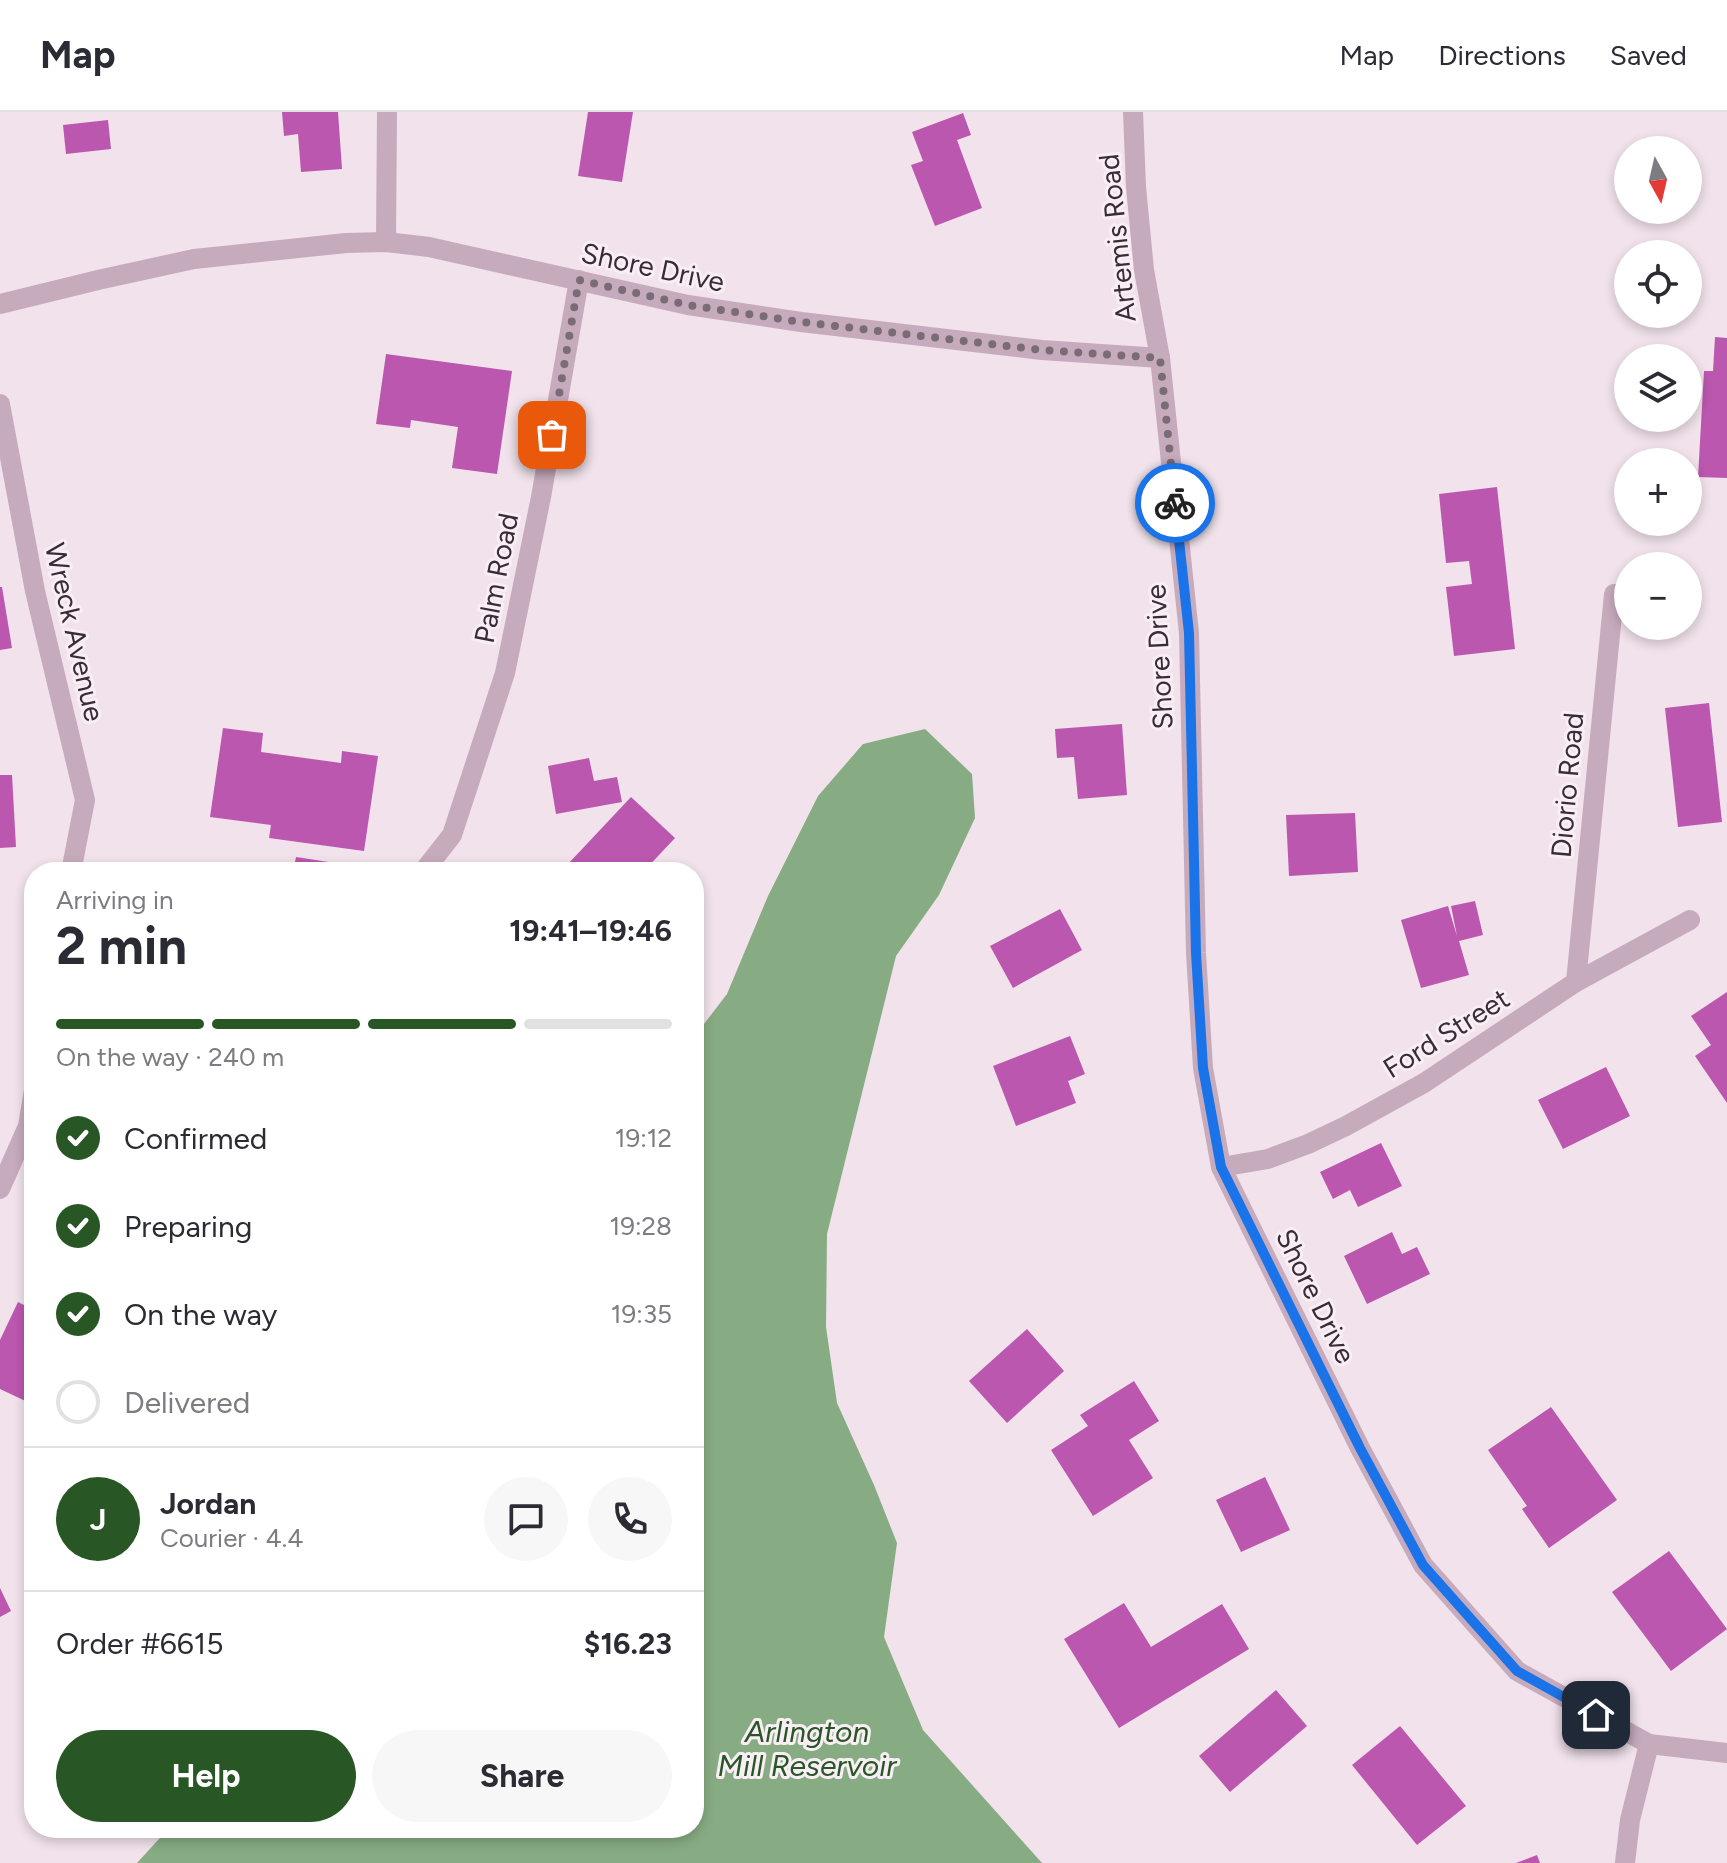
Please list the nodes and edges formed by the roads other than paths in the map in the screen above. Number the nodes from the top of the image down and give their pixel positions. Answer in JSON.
{"nodes":[{"id":1,"x":387,"y":112,"type":"edge"},
{"id":2,"x":1133,"y":112,"type":"edge"},
{"id":3,"x":386,"y":242,"type":"junction"},
{"id":4,"x":579,"y":280,"type":"junction"},
{"id":5,"x":0,"y":304,"type":"edge"},
{"id":6,"x":1160,"y":358,"type":"junction"},
{"id":7,"x":0,"y":404,"type":"edge"},
{"id":8,"x":1614,"y":594,"type":"dead end"},
{"id":9,"x":73,"y":862,"type":"edge"},
{"id":10,"x":431,"y":862,"type":"edge"},
{"id":11,"x":1690,"y":920,"type":"dead end"},
{"id":12,"x":1576,"y":982,"type":"junction"},
{"id":13,"x":24,"y":1135,"type":"edge"},
{"id":14,"x":1221,"y":1167,"type":"junction"},
{"id":15,"x":0,"y":1189,"type":"edge"},
{"id":16,"x":1649,"y":1744,"type":"junction"},
{"id":17,"x":1727,"y":1753,"type":"edge"},
{"id":18,"x":1625,"y":1863,"type":"edge"}],
"edges":[{"from":1,"to":3,"type":"street"},
{"from":2,"to":6,"type":"street","name":"Artemis Road"},
{"from":3,"to":4,"type":"street","name":"Shore Drive"},
{"from":3,"to":5,"type":"street","name":"Shore Drive"},
{"from":4,"to":6,"type":"street","name":"Shore Drive"},
{"from":4,"to":10,"type":"street","name":"Palm Road"},
{"from":6,"to":14,"type":"street","name":"Shore Drive"},
{"from":7,"to":9,"type":"street","name":"Wreck Avenue"},
{"from":8,"to":12,"type":"street","name":"Diorio Road"},
{"from":11,"to":12,"type":"street","name":"Ford Street"},
{"from":12,"to":14,"type":"street","name":"Ford Street"},
{"from":13,"to":15,"type":"street"},
{"from":14,"to":16,"type":"street","name":"Shore Drive"},
{"from":16,"to":17,"type":"street","name":"Shore Drive"},
{"from":16,"to":18,"type":"street"}]}
